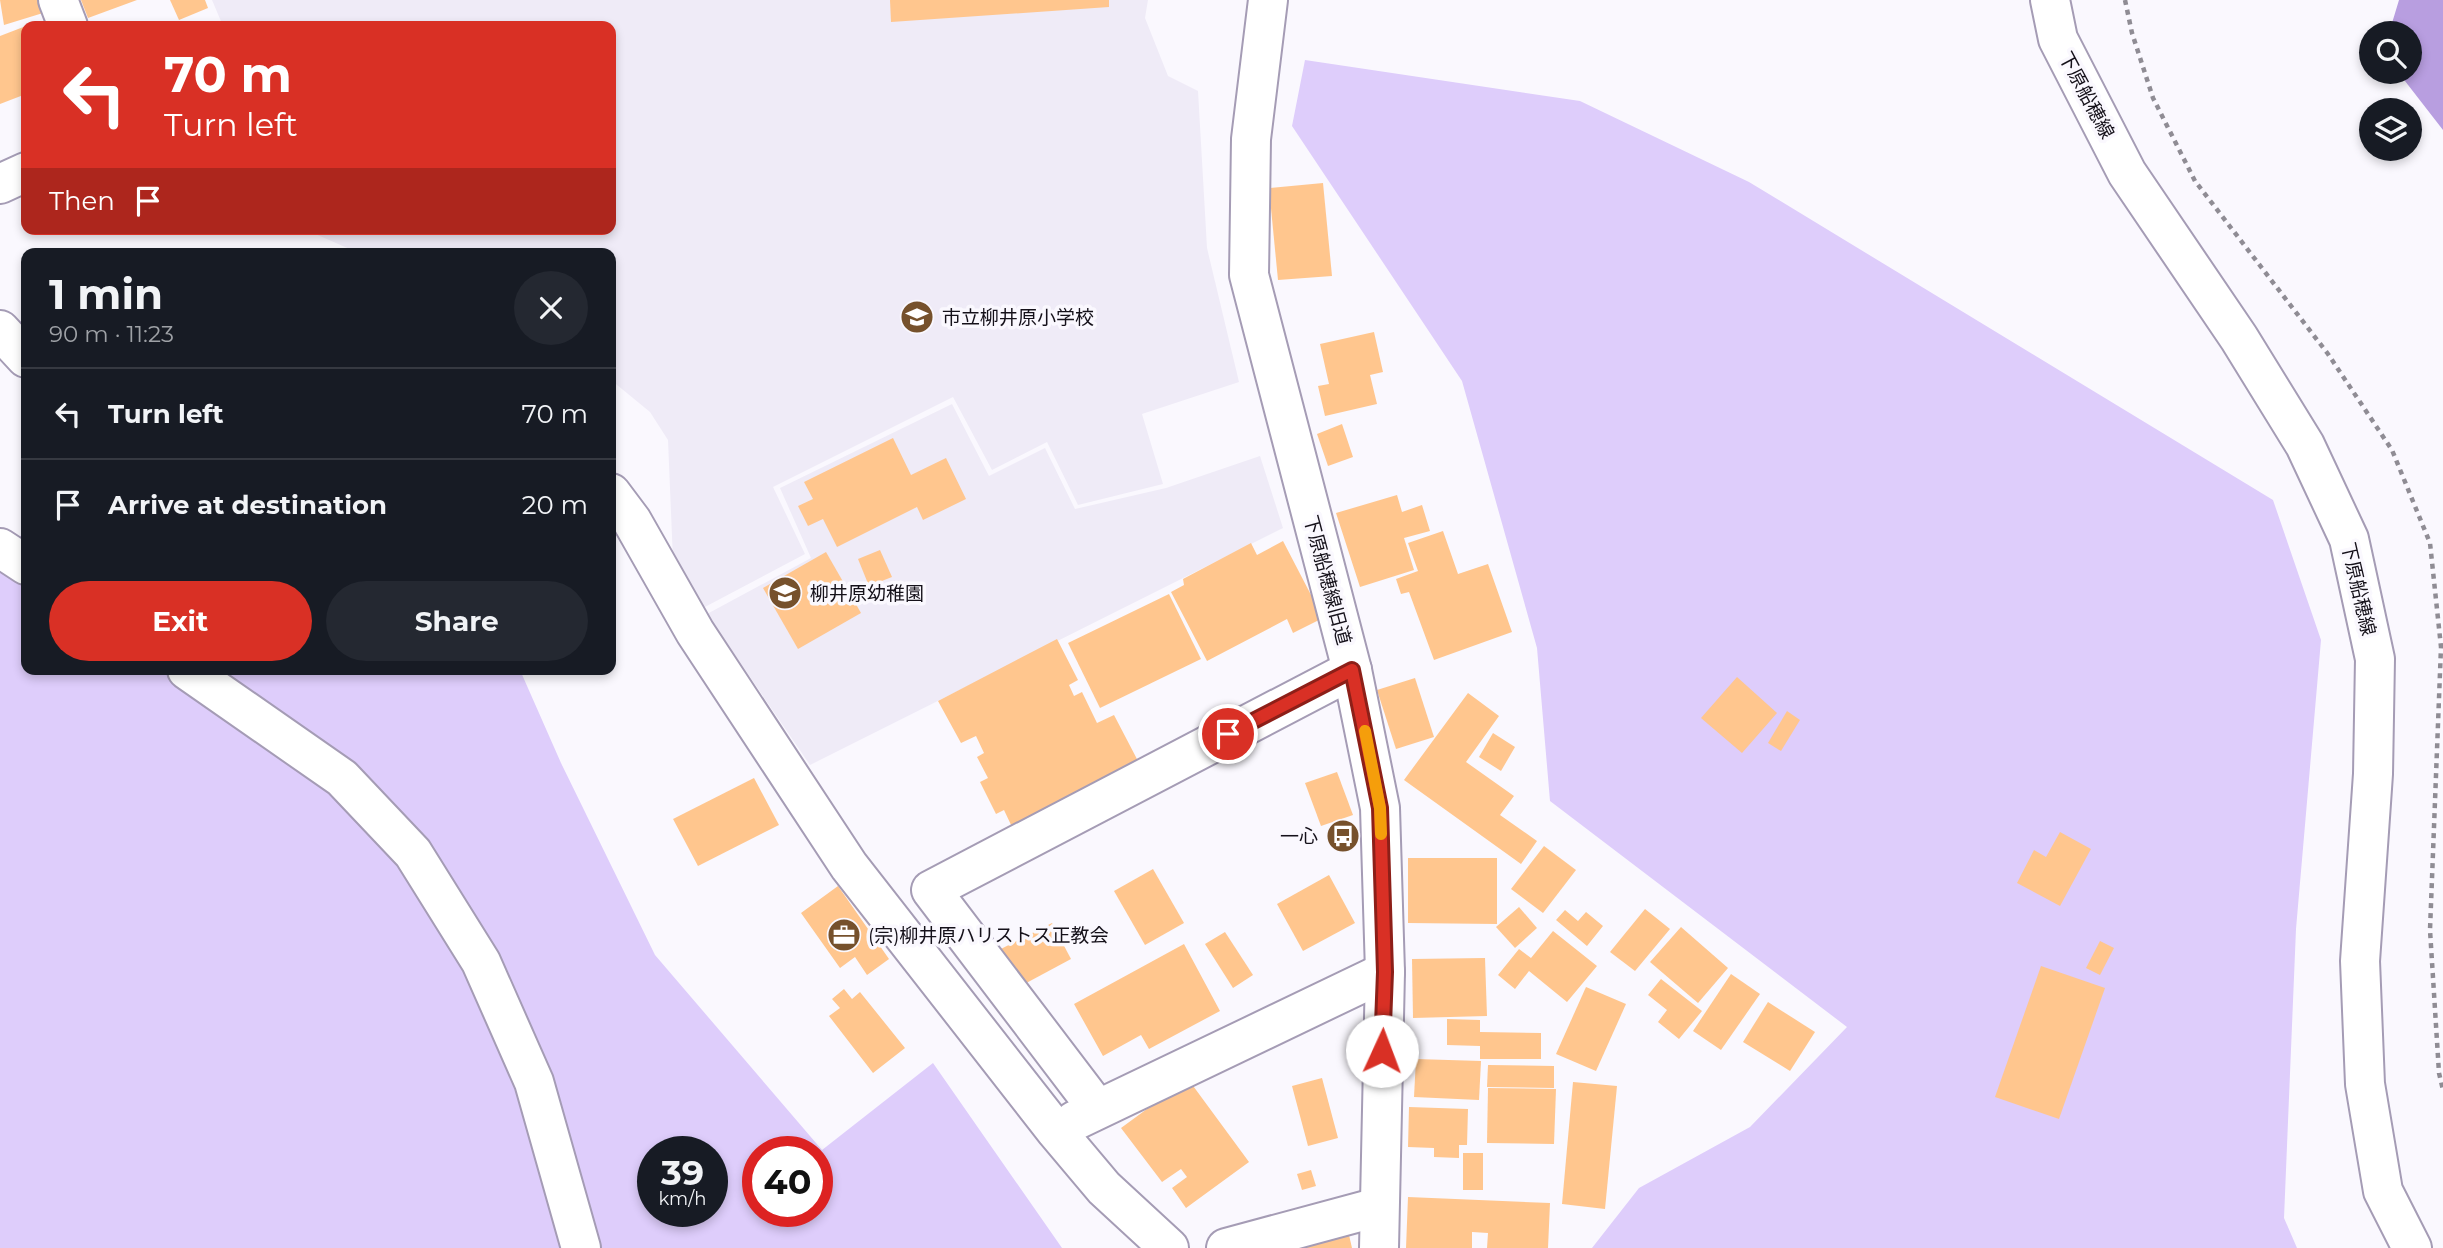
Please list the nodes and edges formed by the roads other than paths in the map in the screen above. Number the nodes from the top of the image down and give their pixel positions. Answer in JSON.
{"nodes":[{"id":1,"x":58,"y":0,"type":"edge"},
{"id":2,"x":1268,"y":0,"type":"edge"},
{"id":3,"x":2050,"y":0,"type":"edge"},
{"id":4,"x":66,"y":21,"type":"edge"},
{"id":5,"x":21,"y":174,"type":"edge"},
{"id":6,"x":0,"y":184,"type":"edge"},
{"id":7,"x":0,"y":330,"type":"edge"},
{"id":8,"x":21,"y":353,"type":"edge"},
{"id":9,"x":616,"y":500,"type":"edge"},
{"id":10,"x":0,"y":548,"type":"edge"},
{"id":11,"x":21,"y":562,"type":"edge"},
{"id":12,"x":1352,"y":670,"type":"junction"},
{"id":13,"x":194,"y":675,"type":"edge"},
{"id":14,"x":1385,"y":972,"type":"junction"},
{"id":15,"x":1096,"y":1107,"type":"junction"},
{"id":16,"x":1056,"y":1131,"type":"junction"},
{"id":17,"x":1378,"y":1208,"type":"junction"},
{"id":18,"x":582,"y":1248,"type":"edge"},
{"id":19,"x":1169,"y":1248,"type":"edge"},
{"id":20,"x":1226,"y":1248,"type":"edge"},
{"id":21,"x":1379,"y":1248,"type":"edge"},
{"id":22,"x":2412,"y":1248,"type":"edge"}],
"edges":[{"from":1,"to":4,"type":"street"},
{"from":2,"to":12,"type":"street","name":"下原船穂線旧道"},
{"from":3,"to":22,"type":"street","name":"下原船穂線"},
{"from":5,"to":6,"type":"street"},
{"from":7,"to":8,"type":"street"},
{"from":9,"to":16,"type":"street"},
{"from":10,"to":11,"type":"street"},
{"from":12,"to":14,"type":"street","name":"下原船穂線旧道"},
{"from":12,"to":15,"type":"street"},
{"from":13,"to":18,"type":"street"},
{"from":14,"to":15,"type":"street"},
{"from":14,"to":17,"type":"street","name":"下原船穂線旧道"},
{"from":15,"to":16,"type":"street"},
{"from":16,"to":19,"type":"street"},
{"from":17,"to":20,"type":"street"},
{"from":17,"to":21,"type":"street","name":"下原船穂線旧道"}]}
